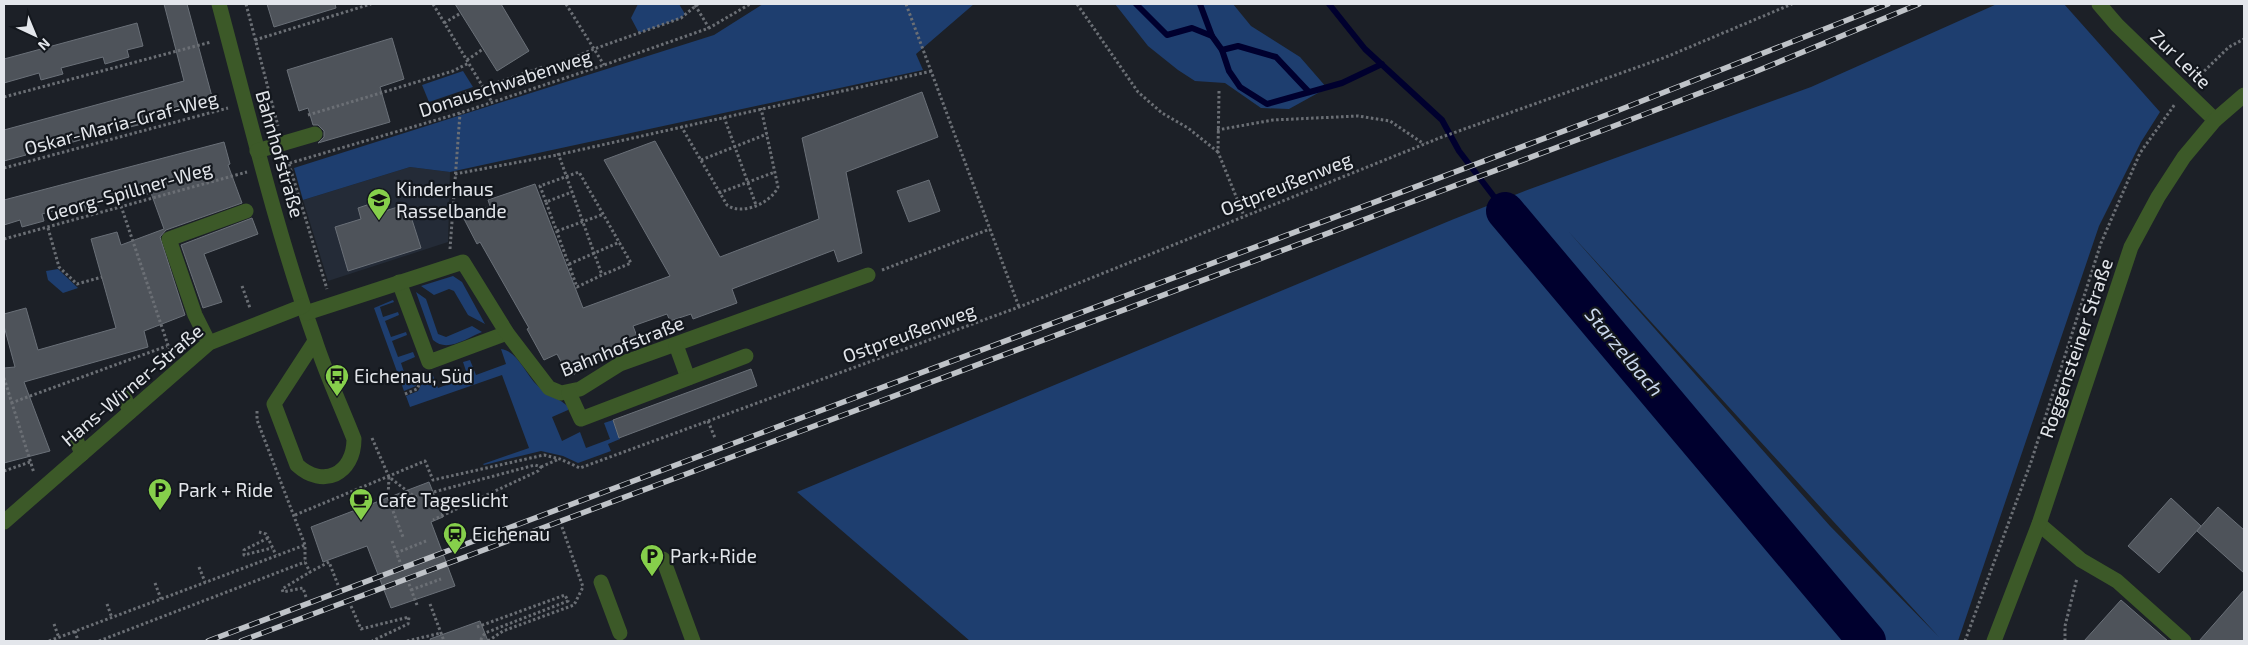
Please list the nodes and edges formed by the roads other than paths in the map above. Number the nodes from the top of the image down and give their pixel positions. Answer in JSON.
{"nodes":[{"id":1,"x":219,"y":4,"type":"edge"},
{"id":2,"x":2099,"y":4,"type":"edge"},
{"id":3,"x":2244,"y":95,"type":"edge"},
{"id":4,"x":2215,"y":120,"type":"junction"},
{"id":5,"x":315,"y":134,"type":"dead end"},
{"id":6,"x":257,"y":150,"type":"junction"},
{"id":7,"x":246,"y":211,"type":"dead end"},
{"id":8,"x":868,"y":275,"type":"road end"},
{"id":9,"x":399,"y":282,"type":"junction"},
{"id":10,"x":304,"y":310,"type":"junction"},
{"id":11,"x":506,"y":332,"type":"junction"},
{"id":12,"x":315,"y":341,"type":"junction"},
{"id":13,"x":209,"y":343,"type":"junction"},
{"id":14,"x":676,"y":345,"type":"junction"},
{"id":15,"x":746,"y":356,"type":"dead end"},
{"id":16,"x":688,"y":378,"type":"junction"},
{"id":17,"x":569,"y":392,"type":"junction"},
{"id":18,"x":124,"y":396,"type":"dead end"},
{"id":19,"x":130,"y":412,"type":"junction"},
{"id":20,"x":75,"y":438,"type":"dead end"},
{"id":21,"x":82,"y":454,"type":"junction"},
{"id":22,"x":12,"y":520,"type":"edge"},
{"id":23,"x":2039,"y":524,"type":"junction"},
{"id":24,"x":663,"y":559,"type":"dead end"},
{"id":25,"x":601,"y":582,"type":"dead end"},
{"id":26,"x":620,"y":633,"type":"dead end"},
{"id":27,"x":693,"y":641,"type":"edge"},
{"id":28,"x":1994,"y":641,"type":"edge"},
{"id":29,"x":2184,"y":641,"type":"edge"}],
"edges":[{"from":1,"to":6,"type":"street","name":"Bahnhofstraße"},
{"from":2,"to":4,"type":"street","name":"Zur Leite"},
{"from":3,"to":4,"type":"street","name":"Roggensteiner Straße"},
{"from":4,"to":23,"type":"street","name":"Roggensteiner Straße"},
{"from":5,"to":6,"type":"street"},
{"from":6,"to":10,"type":"street","name":"Bahnhofstraße"},
{"from":7,"to":13,"type":"street"},
{"from":8,"to":14,"type":"street","name":"Bahnhofstraße"},
{"from":9,"to":10,"type":"street","name":"Bahnhofstraße"},
{"from":9,"to":11,"type":"street","name":"Bahnhofstraße"},
{"from":9,"to":11,"type":"street"},
{"from":10,"to":12,"type":"street","name":"Bahnhofstraße"},
{"from":10,"to":13,"type":"street","name":"Hans-Wirner-Straße"},
{"from":11,"to":17,"type":"street","name":"Bahnhofstraße"},
{"from":12,"to":12,"type":"street","name":"Bahnhofstraße"},
{"from":13,"to":19,"type":"street","name":"Hans-Wirner-Straße"},
{"from":14,"to":16,"type":"street"},
{"from":14,"to":17,"type":"street","name":"Bahnhofstraße"},
{"from":15,"to":16,"type":"street"},
{"from":16,"to":17,"type":"street"},
{"from":18,"to":19,"type":"street"},
{"from":19,"to":21,"type":"street","name":"Hans-Wirner-Straße"},
{"from":20,"to":21,"type":"street"},
{"from":21,"to":22,"type":"street","name":"Hans-Wirner-Straße"},
{"from":23,"to":28,"type":"street","name":"Roggensteiner Straße"},
{"from":23,"to":29,"type":"street"},
{"from":24,"to":27,"type":"street"},
{"from":25,"to":26,"type":"street"}]}
